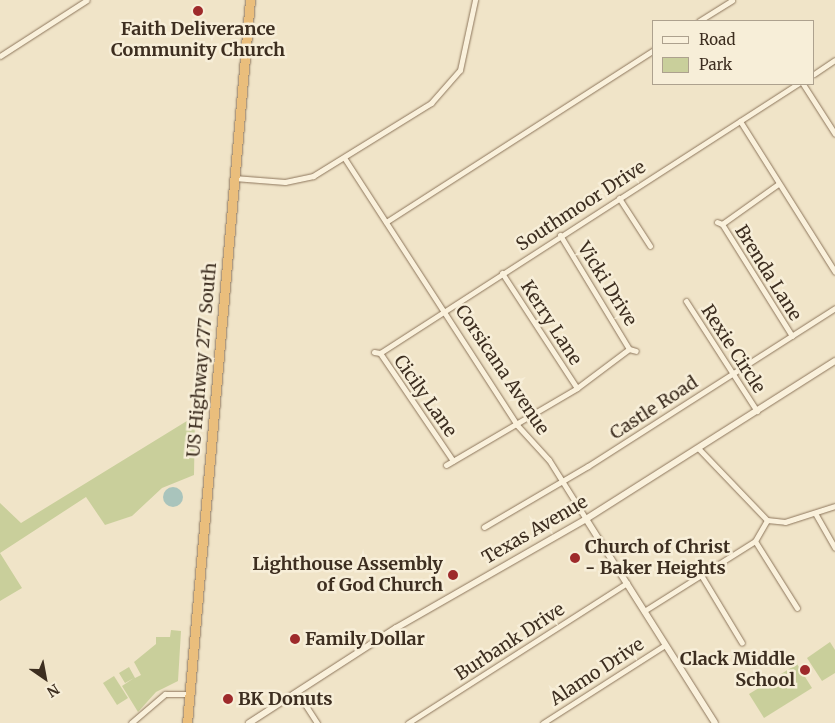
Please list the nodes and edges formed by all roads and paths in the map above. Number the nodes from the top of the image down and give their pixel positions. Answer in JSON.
{"nodes":[{"id":1,"x":87,"y":0,"type":"edge"},
{"id":2,"x":250,"y":0,"type":"edge"},
{"id":3,"x":475,"y":0,"type":"edge"},
{"id":4,"x":732,"y":0,"type":"edge"},
{"id":5,"x":701,"y":20,"type":"edge"},
{"id":6,"x":652,"y":51,"type":"edge"},
{"id":7,"x":0,"y":56,"type":"edge"},
{"id":8,"x":835,"y":60,"type":"edge"},
{"id":9,"x":815,"y":73,"type":"edge"},
{"id":10,"x":796,"y":85,"type":"edge"},
{"id":11,"x":804,"y":85,"type":"edge"},
{"id":12,"x":740,"y":120,"type":"junction"},
{"id":13,"x":835,"y":134,"type":"edge"},
{"id":14,"x":345,"y":159,"type":"junction"},
{"id":15,"x":234,"y":178,"type":"junction"},
{"id":16,"x":778,"y":184,"type":"junction"},
{"id":17,"x":619,"y":198,"type":"junction"},
{"id":18,"x":386,"y":222,"type":"junction"},
{"id":19,"x":560,"y":235,"type":"junction"},
{"id":20,"x":650,"y":246,"type":"dead end"},
{"id":21,"x":835,"y":272,"type":"edge"},
{"id":22,"x":502,"y":273,"type":"junction"},
{"id":23,"x":686,"y":301,"type":"dead end"},
{"id":24,"x":835,"y":308,"type":"edge"},
{"id":25,"x":443,"y":310,"type":"junction"},
{"id":26,"x":792,"y":336,"type":"junction"},
{"id":27,"x":629,"y":349,"type":"junction"},
{"id":28,"x":636,"y":350,"type":"dead end"},
{"id":29,"x":377,"y":352,"type":"joint"},
{"id":30,"x":835,"y":361,"type":"edge"},
{"id":31,"x":733,"y":374,"type":"junction"},
{"id":32,"x":577,"y":388,"type":"junction"},
{"id":33,"x":757,"y":411,"type":"junction"},
{"id":34,"x":517,"y":426,"type":"junction"},
{"id":35,"x":698,"y":448,"type":"junction"},
{"id":36,"x":453,"y":461,"type":"junction"},
{"id":37,"x":446,"y":465,"type":"dead end"},
{"id":38,"x":563,"y":481,"type":"junction"},
{"id":39,"x":835,"y":506,"type":"edge"},
{"id":40,"x":815,"y":513,"type":"junction"},
{"id":41,"x":586,"y":519,"type":"junction"},
{"id":42,"x":767,"y":520,"type":"junction"},
{"id":43,"x":484,"y":527,"type":"dead end"},
{"id":44,"x":755,"y":541,"type":"junction"},
{"id":45,"x":835,"y":548,"type":"edge"},
{"id":46,"x":701,"y":576,"type":"junction"},
{"id":47,"x":626,"y":583,"type":"junction"},
{"id":48,"x":797,"y":608,"type":"dead end"},
{"id":49,"x":644,"y":611,"type":"junction"},
{"id":50,"x":742,"y":643,"type":"dead end"},
{"id":51,"x":666,"y":645,"type":"junction"},
{"id":52,"x":296,"y":692,"type":"junction"},
{"id":53,"x":190,"y":694,"type":"junction"},
{"id":54,"x":131,"y":723,"type":"edge"},
{"id":55,"x":187,"y":723,"type":"edge"},
{"id":56,"x":249,"y":723,"type":"edge"},
{"id":57,"x":317,"y":723,"type":"edge"},
{"id":58,"x":408,"y":723,"type":"edge"},
{"id":59,"x":545,"y":723,"type":"edge"},
{"id":60,"x":715,"y":723,"type":"edge"}],
"edges":[{"from":1,"to":7,"type":"street"},
{"from":2,"to":15,"type":"highway","name":"US Highway 277 South"},
{"from":3,"to":14,"type":"street"},
{"from":4,"to":5,"type":"street"},
{"from":6,"to":18,"type":"street"},
{"from":8,"to":9,"type":"street"},
{"from":10,"to":12,"type":"street","name":"Southmoor Drive"},
{"from":11,"to":13,"type":"street"},
{"from":12,"to":16,"type":"street"},
{"from":12,"to":17,"type":"street","name":"Southmoor Drive"},
{"from":14,"to":15,"type":"street"},
{"from":14,"to":18,"type":"street","name":"Corsicana Avenue"},
{"from":15,"to":53,"type":"highway","name":"US Highway 277 South"},
{"from":16,"to":21,"type":"street"},
{"from":16,"to":26,"type":"street","name":"Brenda Lane"},
{"from":17,"to":19,"type":"street","name":"Southmoor Drive"},
{"from":17,"to":20,"type":"street"},
{"from":18,"to":25,"type":"street","name":"Corsicana Avenue"},
{"from":19,"to":22,"type":"street","name":"Southmoor Drive"},
{"from":19,"to":27,"type":"street","name":"Vicki Drive"},
{"from":22,"to":25,"type":"street","name":"Southmoor Drive"},
{"from":22,"to":32,"type":"street","name":"Kerry Lane"},
{"from":23,"to":31,"type":"street","name":"Rexie Circle"},
{"from":24,"to":26,"type":"street","name":"Castle Road"},
{"from":25,"to":29,"type":"street","name":"Southmoor Drive"},
{"from":25,"to":34,"type":"street","name":"Corsicana Avenue"},
{"from":26,"to":31,"type":"street","name":"Castle Road"},
{"from":27,"to":28,"type":"street"},
{"from":27,"to":32,"type":"street"},
{"from":29,"to":36,"type":"street","name":"Cicily Lane"},
{"from":30,"to":33,"type":"street","name":"Texas Avenue"},
{"from":31,"to":33,"type":"street","name":"Rexie Circle"},
{"from":31,"to":38,"type":"street","name":"Castle Road"},
{"from":32,"to":34,"type":"street"},
{"from":33,"to":35,"type":"street","name":"Texas Avenue"},
{"from":34,"to":36,"type":"street"},
{"from":34,"to":38,"type":"street","name":"Corsicana Avenue"},
{"from":35,"to":41,"type":"street","name":"Texas Avenue"},
{"from":35,"to":42,"type":"street"},
{"from":36,"to":37,"type":"street"},
{"from":38,"to":41,"type":"street","name":"Corsicana Avenue"},
{"from":38,"to":43,"type":"street","name":"Castle Road"},
{"from":39,"to":40,"type":"street"},
{"from":40,"to":42,"type":"street"},
{"from":40,"to":45,"type":"street"},
{"from":41,"to":47,"type":"street","name":"Corsicana Avenue"},
{"from":41,"to":52,"type":"street","name":"Texas Avenue"},
{"from":42,"to":44,"type":"street"},
{"from":44,"to":46,"type":"street"},
{"from":44,"to":48,"type":"street"},
{"from":46,"to":49,"type":"street"},
{"from":46,"to":50,"type":"street"},
{"from":47,"to":49,"type":"street","name":"Corsicana Avenue"},
{"from":47,"to":58,"type":"street","name":"Burbank Drive"},
{"from":49,"to":51,"type":"street","name":"Corsicana Avenue"},
{"from":51,"to":59,"type":"street","name":"Alamo Drive"},
{"from":51,"to":60,"type":"street","name":"Corsicana Avenue"},
{"from":52,"to":56,"type":"street","name":"Texas Avenue"},
{"from":52,"to":57,"type":"street"},
{"from":53,"to":54,"type":"street"},
{"from":53,"to":55,"type":"highway","name":"US Highway 277 South"}]}
